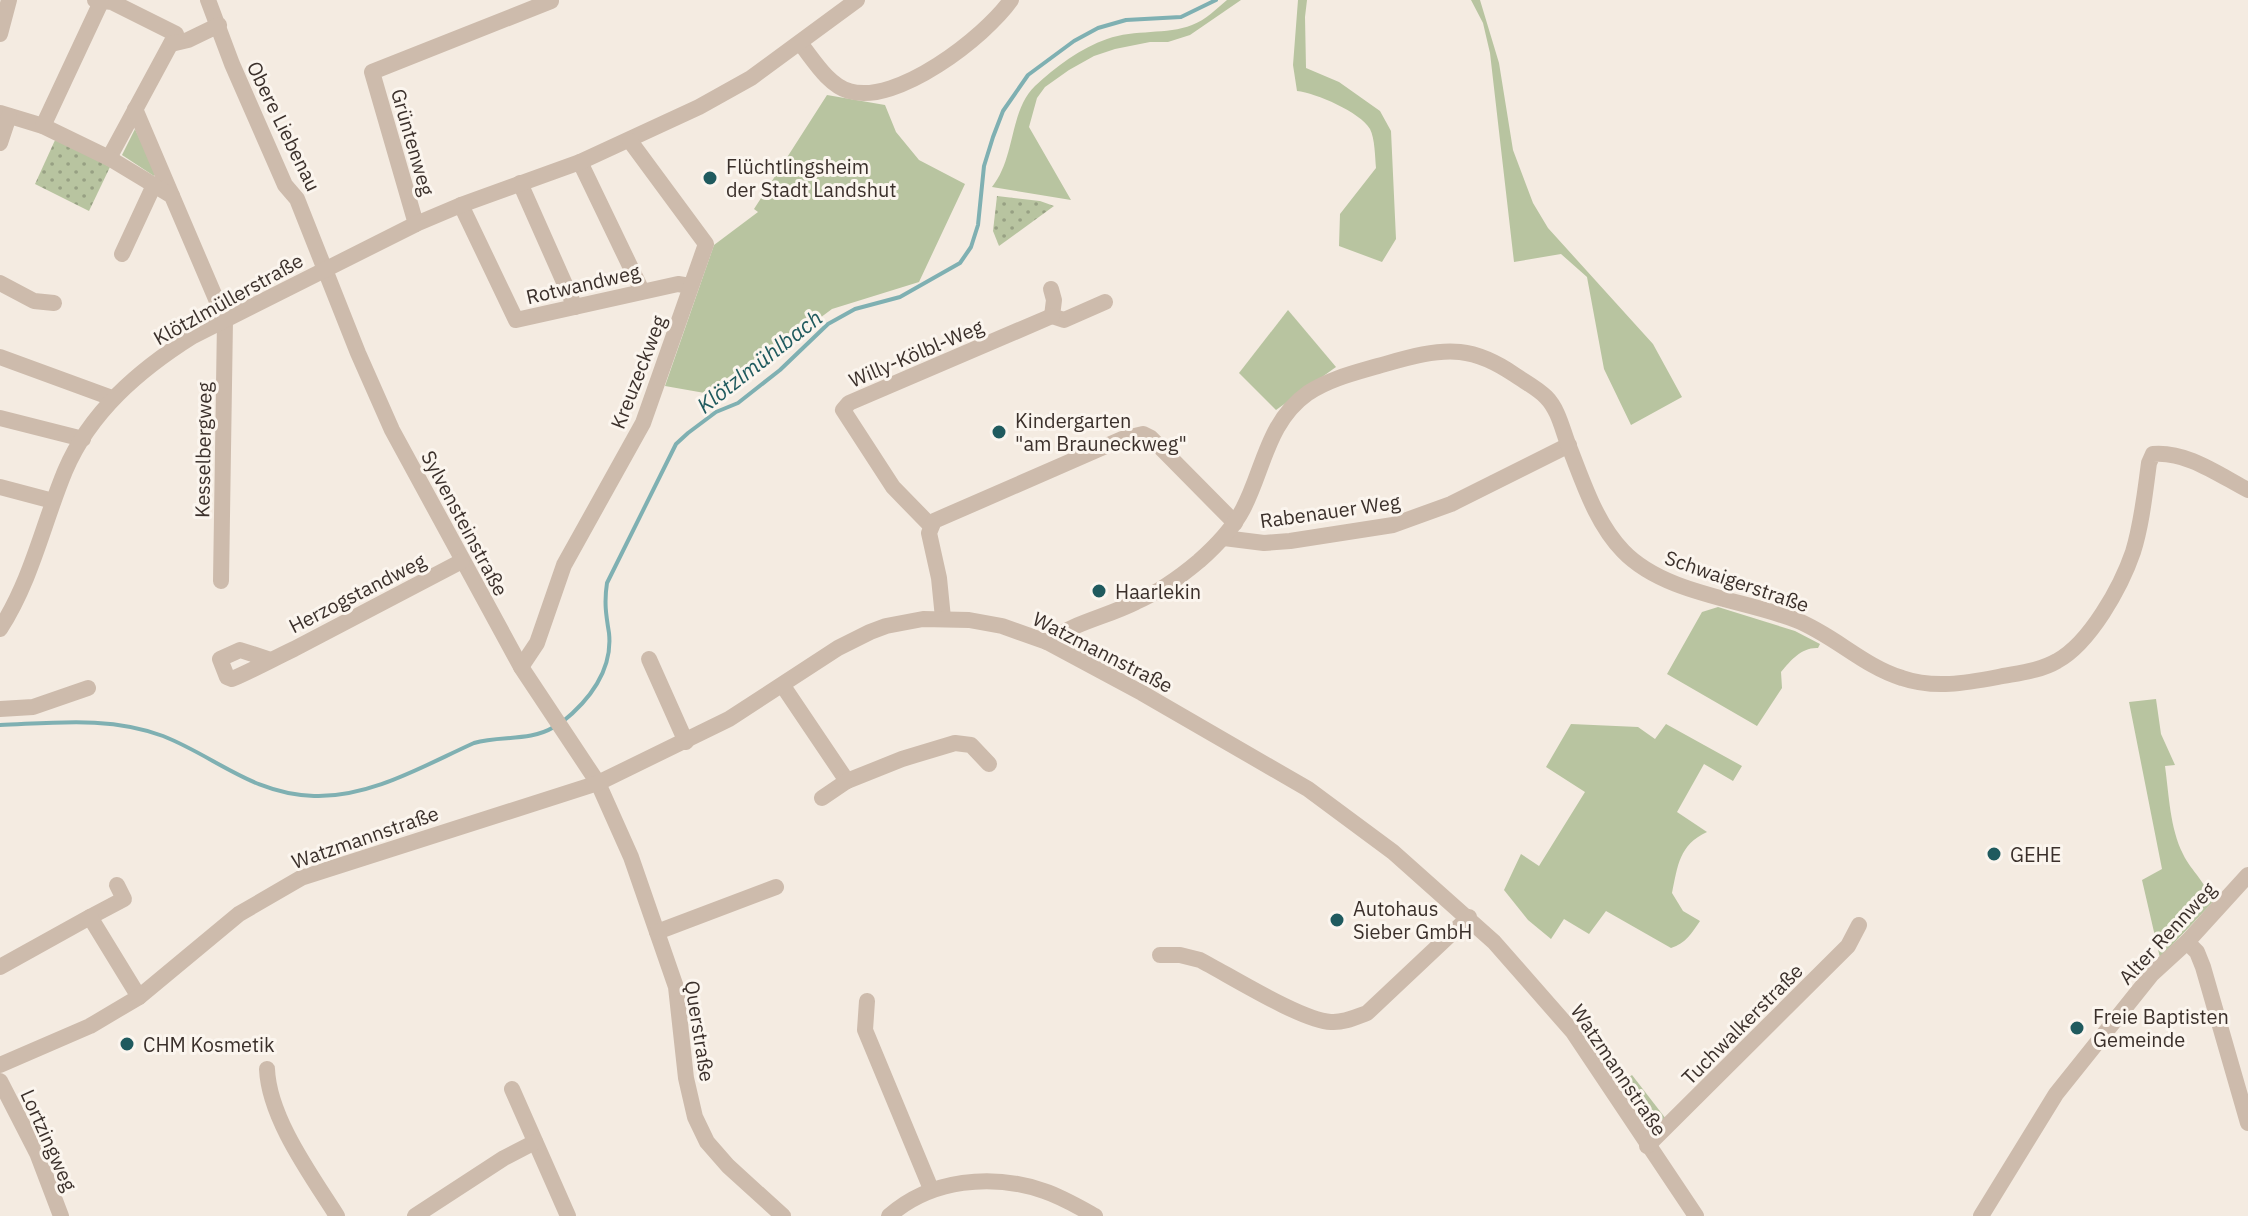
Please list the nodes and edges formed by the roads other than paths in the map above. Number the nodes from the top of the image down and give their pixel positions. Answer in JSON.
{"nodes":[{"id":1,"x":9,"y":0,"type":"edge"},
{"id":2,"x":208,"y":0,"type":"edge"},
{"id":3,"x":857,"y":0,"type":"edge"},
{"id":4,"x":1011,"y":0,"type":"edge"},
{"id":5,"x":98,"y":1,"type":"edge"},
{"id":6,"x":551,"y":1,"type":"edge"},
{"id":7,"x":219,"y":25,"type":"junction"},
{"id":8,"x":0,"y":34,"type":"edge"},
{"id":9,"x":800,"y":43,"type":"junction"},
{"id":10,"x":171,"y":44,"type":"junction"},
{"id":11,"x":135,"y":109,"type":"junction"},
{"id":12,"x":5,"y":115,"type":"edge"},
{"id":13,"x":43,"y":126,"type":"junction"},
{"id":14,"x":630,"y":141,"type":"junction"},
{"id":15,"x":0,"y":143,"type":"edge"},
{"id":16,"x":109,"y":158,"type":"junction"},
{"id":17,"x":580,"y":162,"type":"junction"},
{"id":18,"x":520,"y":183,"type":"junction"},
{"id":19,"x":154,"y":185,"type":"junction"},
{"id":20,"x":172,"y":196,"type":"junction"},
{"id":21,"x":461,"y":205,"type":"junction"},
{"id":22,"x":416,"y":224,"type":"junction"},
{"id":23,"x":122,"y":254,"type":"dead end"},
{"id":24,"x":326,"y":268,"type":"junction"},
{"id":25,"x":0,"y":283,"type":"edge"},
{"id":26,"x":690,"y":286,"type":"junction"},
{"id":27,"x":1051,"y":289,"type":"dead end"},
{"id":28,"x":642,"y":291,"type":"junction"},
{"id":29,"x":1105,"y":302,"type":"dead end"},
{"id":30,"x":54,"y":303,"type":"dead end"},
{"id":31,"x":575,"y":307,"type":"junction"},
{"id":32,"x":1052,"y":316,"type":"junction"},
{"id":33,"x":225,"y":320,"type":"junction"},
{"id":34,"x":0,"y":357,"type":"edge"},
{"id":35,"x":112,"y":398,"type":"junction"},
{"id":36,"x":0,"y":418,"type":"edge"},
{"id":37,"x":83,"y":439,"type":"junction"},
{"id":38,"x":1569,"y":445,"type":"junction"},
{"id":39,"x":0,"y":487,"type":"edge"},
{"id":40,"x":2248,"y":490,"type":"edge"},
{"id":41,"x":53,"y":501,"type":"junction"},
{"id":42,"x":1235,"y":523,"type":"junction"},
{"id":43,"x":930,"y":525,"type":"junction"},
{"id":44,"x":1224,"y":538,"type":"junction"},
{"id":45,"x":462,"y":561,"type":"junction"},
{"id":46,"x":221,"y":581,"type":"dead end"},
{"id":47,"x":943,"y":618,"type":"junction"},
{"id":48,"x":0,"y":629,"type":"edge"},
{"id":49,"x":1047,"y":642,"type":"junction"},
{"id":50,"x":649,"y":659,"type":"dead end"},
{"id":51,"x":271,"y":660,"type":"dead end"},
{"id":52,"x":521,"y":667,"type":"junction"},
{"id":53,"x":783,"y":686,"type":"junction"},
{"id":54,"x":88,"y":688,"type":"dead end"},
{"id":55,"x":0,"y":709,"type":"edge"},
{"id":56,"x":686,"y":742,"type":"junction"},
{"id":57,"x":989,"y":764,"type":"dead end"},
{"id":58,"x":847,"y":781,"type":"junction"},
{"id":59,"x":598,"y":783,"type":"junction"},
{"id":60,"x":822,"y":798,"type":"dead end"},
{"id":61,"x":2248,"y":875,"type":"edge"},
{"id":62,"x":117,"y":885,"type":"dead end"},
{"id":63,"x":776,"y":887,"type":"dead end"},
{"id":64,"x":90,"y":917,"type":"junction"},
{"id":65,"x":1469,"y":917,"type":"junction"},
{"id":66,"x":1859,"y":925,"type":"dead end"},
{"id":67,"x":657,"y":932,"type":"junction"},
{"id":68,"x":2187,"y":942,"type":"junction"},
{"id":69,"x":1160,"y":955,"type":"dead end"},
{"id":70,"x":0,"y":967,"type":"edge"},
{"id":71,"x":139,"y":997,"type":"junction"},
{"id":72,"x":867,"y":1001,"type":"dead end"},
{"id":73,"x":0,"y":1065,"type":"edge"},
{"id":74,"x":267,"y":1069,"type":"dead end"},
{"id":75,"x":0,"y":1081,"type":"edge"},
{"id":76,"x":512,"y":1089,"type":"dead end"},
{"id":77,"x":2248,"y":1123,"type":"edge"},
{"id":78,"x":535,"y":1142,"type":"junction"},
{"id":79,"x":1647,"y":1146,"type":"junction"},
{"id":80,"x":931,"y":1189,"type":"junction"},
{"id":81,"x":61,"y":1216,"type":"edge"},
{"id":82,"x":337,"y":1216,"type":"edge"},
{"id":83,"x":415,"y":1216,"type":"edge"},
{"id":84,"x":568,"y":1216,"type":"edge"},
{"id":85,"x":783,"y":1216,"type":"edge"},
{"id":86,"x":889,"y":1216,"type":"edge"},
{"id":87,"x":1095,"y":1216,"type":"edge"},
{"id":88,"x":1696,"y":1216,"type":"edge"},
{"id":89,"x":1981,"y":1216,"type":"edge"}],
"edges":[{"from":1,"to":8,"type":"street"},
{"from":2,"to":7,"type":"street","name":"Obere Liebenau"},
{"from":3,"to":9,"type":"street","name":"Klötzlmüllerstraße"},
{"from":4,"to":9,"type":"street"},
{"from":5,"to":10,"type":"street"},
{"from":5,"to":13,"type":"street"},
{"from":6,"to":22,"type":"street","name":"Grüntenweg"},
{"from":7,"to":10,"type":"street"},
{"from":7,"to":24,"type":"street","name":"Obere Liebenau"},
{"from":9,"to":14,"type":"street","name":"Klötzlmüllerstraße"},
{"from":10,"to":11,"type":"street"},
{"from":11,"to":16,"type":"street"},
{"from":11,"to":20,"type":"street"},
{"from":12,"to":13,"type":"street"},
{"from":12,"to":15,"type":"street"},
{"from":13,"to":16,"type":"street"},
{"from":14,"to":17,"type":"street","name":"Klötzlmüllerstraße"},
{"from":14,"to":26,"type":"street","name":"Kreuzeckweg"},
{"from":16,"to":19,"type":"street"},
{"from":17,"to":18,"type":"street","name":"Klötzlmüllerstraße"},
{"from":17,"to":28,"type":"street"},
{"from":18,"to":21,"type":"street","name":"Klötzlmüllerstraße"},
{"from":18,"to":31,"type":"street"},
{"from":19,"to":20,"type":"street"},
{"from":19,"to":23,"type":"street"},
{"from":20,"to":33,"type":"street"},
{"from":21,"to":22,"type":"street","name":"Klötzlmüllerstraße"},
{"from":21,"to":31,"type":"street","name":"Rotwandweg"},
{"from":22,"to":24,"type":"street","name":"Klötzlmüllerstraße"},
{"from":24,"to":33,"type":"street","name":"Klötzlmüllerstraße"},
{"from":24,"to":45,"type":"street","name":"Sylvensteinstraße"},
{"from":25,"to":30,"type":"street"},
{"from":26,"to":28,"type":"street","name":"Rotwandweg"},
{"from":26,"to":52,"type":"street","name":"Kreuzeckweg"},
{"from":27,"to":32,"type":"street"},
{"from":28,"to":31,"type":"street","name":"Rotwandweg"},
{"from":29,"to":32,"type":"street"},
{"from":32,"to":43,"type":"street","name":"Willy-Kölbl-Weg"},
{"from":33,"to":35,"type":"street","name":"Klötzlmüllerstraße"},
{"from":33,"to":46,"type":"street","name":"Kesselbergweg"},
{"from":34,"to":35,"type":"street"},
{"from":35,"to":37,"type":"street","name":"Klötzlmüllerstraße"},
{"from":36,"to":37,"type":"street"},
{"from":37,"to":41,"type":"street","name":"Klötzlmüllerstraße"},
{"from":38,"to":40,"type":"street","name":"Schwaigerstraße"},
{"from":38,"to":42,"type":"street","name":"Schwaigerstraße"},
{"from":38,"to":44,"type":"street","name":"Rabenauer Weg"},
{"from":39,"to":41,"type":"street"},
{"from":41,"to":48,"type":"street","name":"Klötzlmüllerstraße"},
{"from":42,"to":43,"type":"street"},
{"from":42,"to":44,"type":"street","name":"Schwaigerstraße"},
{"from":43,"to":47,"type":"street"},
{"from":44,"to":49,"type":"street","name":"Schwaigerstraße"},
{"from":45,"to":51,"type":"street","name":"Herzogstandweg"},
{"from":45,"to":52,"type":"street","name":"Sylvensteinstraße"},
{"from":47,"to":49,"type":"street","name":"Watzmannstraße"},
{"from":47,"to":53,"type":"street","name":"Watzmannstraße"},
{"from":49,"to":65,"type":"street","name":"Watzmannstraße"},
{"from":50,"to":56,"type":"street"},
{"from":52,"to":59,"type":"street","name":"Sylvensteinstraße"},
{"from":53,"to":56,"type":"street","name":"Watzmannstraße"},
{"from":53,"to":58,"type":"street"},
{"from":54,"to":55,"type":"street"},
{"from":56,"to":59,"type":"street","name":"Watzmannstraße"},
{"from":57,"to":58,"type":"street"},
{"from":58,"to":60,"type":"street"},
{"from":59,"to":67,"type":"street","name":"Querstraße"},
{"from":59,"to":71,"type":"street","name":"Watzmannstraße"},
{"from":61,"to":68,"type":"street","name":"Alter Rennweg"},
{"from":62,"to":64,"type":"street"},
{"from":63,"to":67,"type":"street"},
{"from":64,"to":70,"type":"street"},
{"from":64,"to":71,"type":"street"},
{"from":65,"to":69,"type":"street"},
{"from":65,"to":79,"type":"street","name":"Watzmannstraße"},
{"from":66,"to":79,"type":"street","name":"Tuchwalkerstraße"},
{"from":67,"to":85,"type":"street","name":"Querstraße"},
{"from":68,"to":77,"type":"street"},
{"from":68,"to":89,"type":"street","name":"Alter Rennweg"},
{"from":71,"to":73,"type":"street","name":"Watzmannstraße"},
{"from":72,"to":80,"type":"street"},
{"from":74,"to":82,"type":"street"},
{"from":75,"to":81,"type":"street","name":"Lortzingweg"},
{"from":76,"to":78,"type":"street"},
{"from":78,"to":83,"type":"street"},
{"from":78,"to":84,"type":"street"},
{"from":79,"to":88,"type":"street","name":"Watzmannstraße"},
{"from":80,"to":86,"type":"street"},
{"from":80,"to":87,"type":"street"}]}
